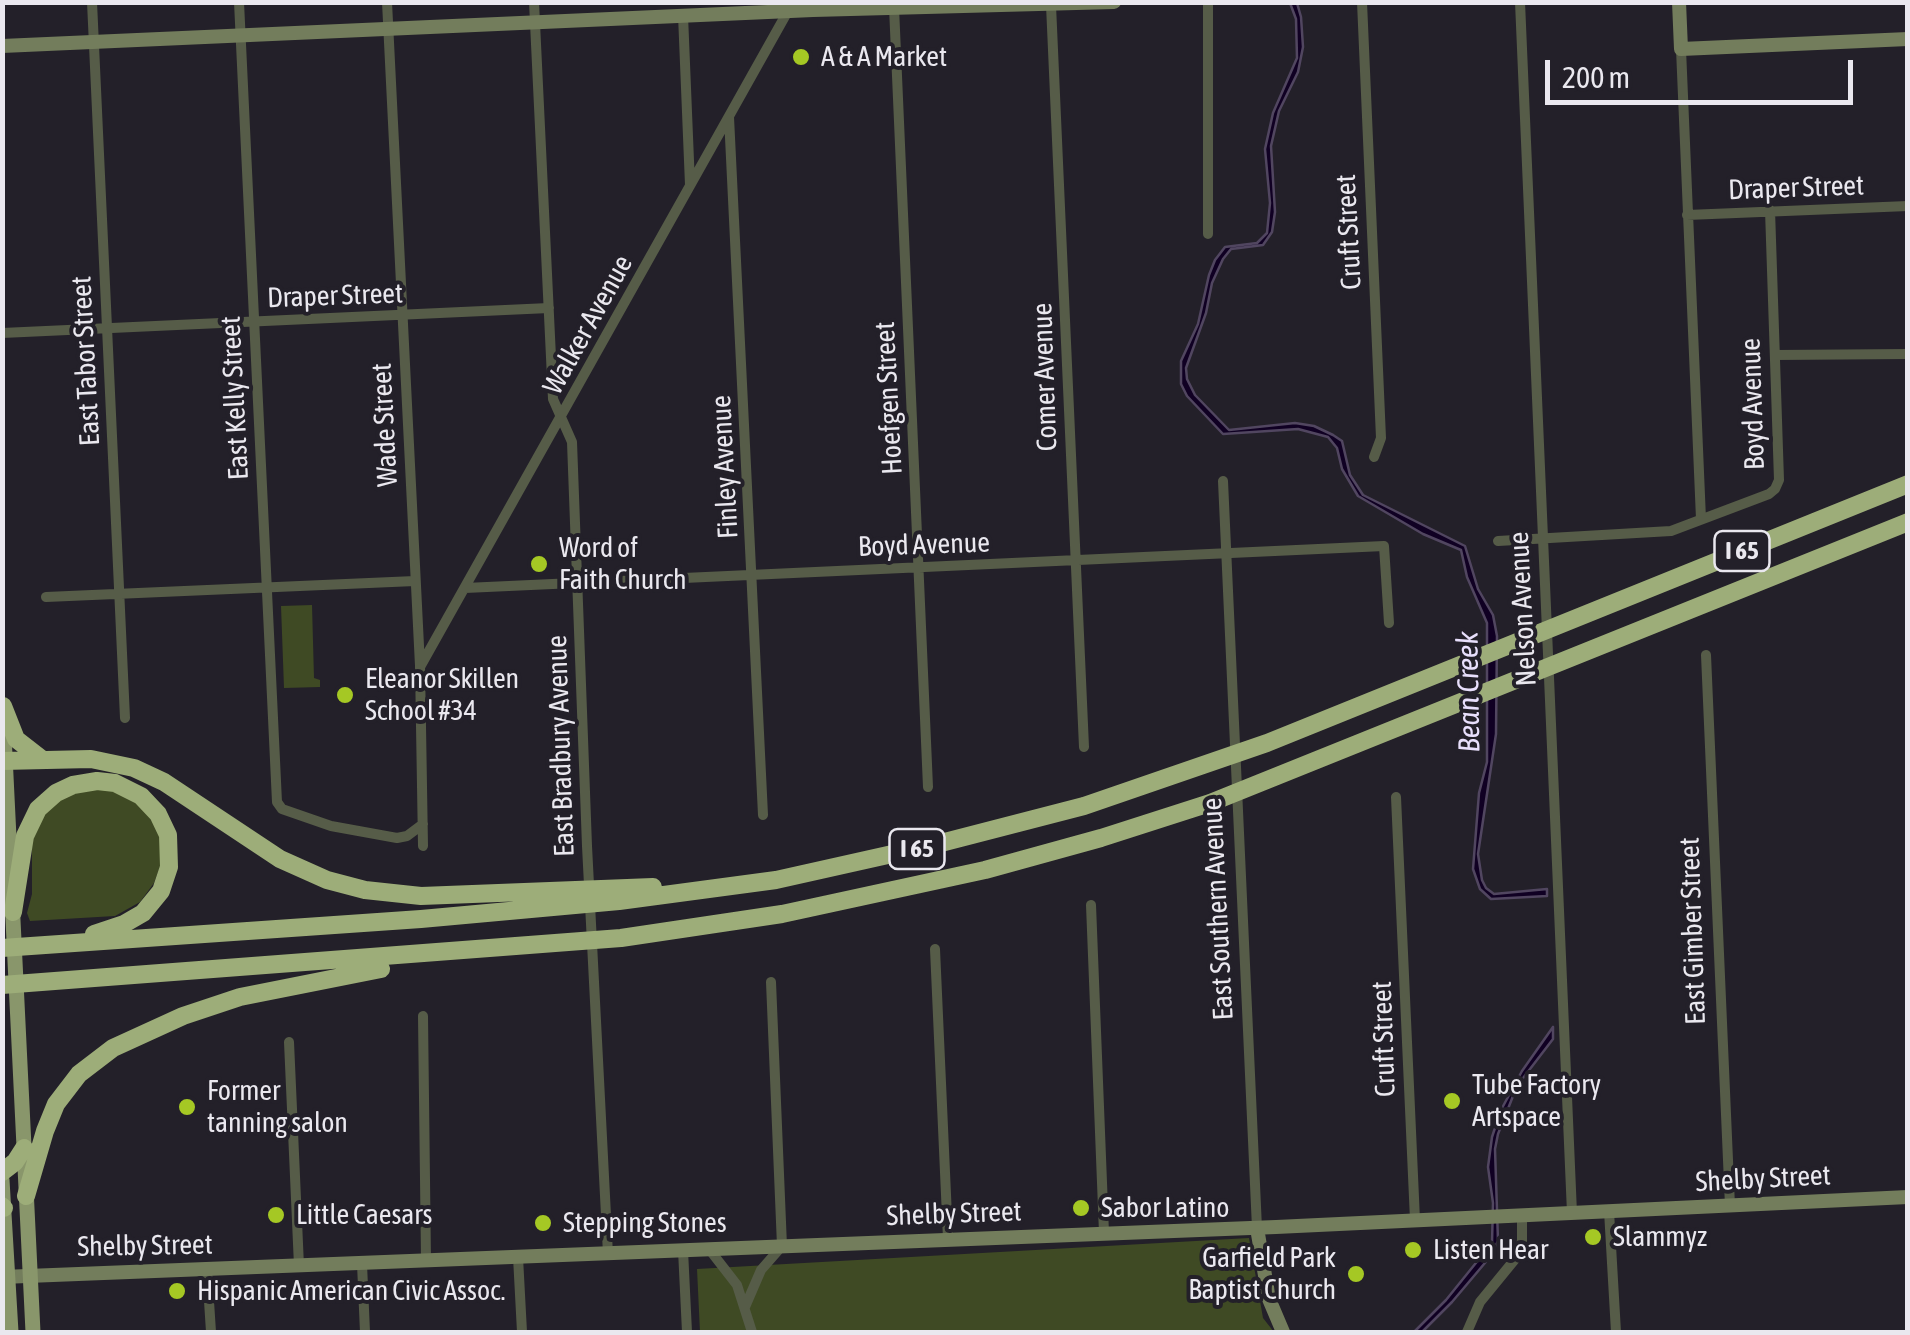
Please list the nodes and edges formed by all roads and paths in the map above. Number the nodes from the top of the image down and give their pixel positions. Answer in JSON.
{"nodes":[{"id":1,"x":92,"y":2,"type":"edge"},
{"id":2,"x":239,"y":2,"type":"edge"},
{"id":3,"x":387,"y":2,"type":"edge"},
{"id":4,"x":534,"y":2,"type":"edge"},
{"id":5,"x":1114,"y":2,"type":"edge"},
{"id":6,"x":1208,"y":2,"type":"edge"},
{"id":7,"x":1362,"y":2,"type":"edge"},
{"id":8,"x":1520,"y":2,"type":"edge"},
{"id":9,"x":1679,"y":2,"type":"edge"},
{"id":10,"x":1051,"y":5,"type":"junction"},
{"id":11,"x":791,"y":7,"type":"edge"},
{"id":12,"x":894,"y":7,"type":"junction"},
{"id":13,"x":683,"y":15,"type":"junction"},
{"id":14,"x":535,"y":22,"type":"junction"},
{"id":15,"x":388,"y":29,"type":"junction"},
{"id":16,"x":240,"y":36,"type":"junction"},
{"id":17,"x":1908,"y":39,"type":"edge"},
{"id":18,"x":94,"y":42,"type":"junction"},
{"id":19,"x":2,"y":46,"type":"edge"},
{"id":20,"x":1681,"y":48,"type":"junction"},
{"id":21,"x":730,"y":117,"type":"junction"},
{"id":22,"x":690,"y":186,"type":"junction"},
{"id":23,"x":1908,"y":206,"type":"edge"},
{"id":24,"x":1770,"y":210,"type":"junction"},
{"id":25,"x":1688,"y":215,"type":"junction"},
{"id":26,"x":1208,"y":234,"type":"dead end"},
{"id":27,"x":549,"y":308,"type":"junction"},
{"id":28,"x":402,"y":316,"type":"junction"},
{"id":29,"x":254,"y":322,"type":"junction"},
{"id":30,"x":107,"y":329,"type":"junction"},
{"id":31,"x":2,"y":333,"type":"edge"},
{"id":32,"x":1908,"y":354,"type":"edge"},
{"id":33,"x":1775,"y":355,"type":"junction"},
{"id":34,"x":562,"y":418,"type":"junction"},
{"id":35,"x":1374,"y":457,"type":"dead end"},
{"id":36,"x":1223,"y":480,"type":"dead end"},
{"id":37,"x":1908,"y":484,"type":"edge"},
{"id":38,"x":1701,"y":519,"type":"junction"},
{"id":39,"x":1908,"y":522,"type":"edge"},
{"id":40,"x":1542,"y":539,"type":"junction"},
{"id":41,"x":1498,"y":541,"type":"dead end"},
{"id":42,"x":1227,"y":553,"type":"junction"},
{"id":43,"x":1075,"y":562,"type":"junction"},
{"id":44,"x":919,"y":568,"type":"junction"},
{"id":45,"x":753,"y":574,"type":"junction"},
{"id":46,"x":415,"y":581,"type":"junction"},
{"id":47,"x":578,"y":582,"type":"junction"},
{"id":48,"x":267,"y":588,"type":"junction"},
{"id":49,"x":465,"y":588,"type":"junction"},
{"id":50,"x":120,"y":594,"type":"junction"},
{"id":51,"x":46,"y":597,"type":"dead end"},
{"id":52,"x":1388,"y":622,"type":"dead end"},
{"id":53,"x":1706,"y":655,"type":"dead end"},
{"id":54,"x":420,"y":668,"type":"junction"},
{"id":55,"x":3,"y":703,"type":"edge"},
{"id":56,"x":125,"y":718,"type":"dead end"},
{"id":57,"x":1084,"y":747,"type":"dead end"},
{"id":58,"x":43,"y":760,"type":"junction"},
{"id":59,"x":4,"y":761,"type":"edge"},
{"id":60,"x":928,"y":788,"type":"dead end"},
{"id":61,"x":1396,"y":797,"type":"dead end"},
{"id":62,"x":763,"y":815,"type":"dead end"},
{"id":63,"x":423,"y":824,"type":"junction"},
{"id":64,"x":423,"y":846,"type":"dead end"},
{"id":65,"x":564,"y":899,"type":"junction"},
{"id":66,"x":1091,"y":906,"type":"dead end"},
{"id":67,"x":13,"y":912,"type":"junction"},
{"id":68,"x":65,"y":943,"type":"junction"},
{"id":69,"x":2,"y":948,"type":"edge"},
{"id":70,"x":520,"y":948,"type":"junction"},
{"id":71,"x":935,"y":949,"type":"dead end"},
{"id":72,"x":771,"y":982,"type":"dead end"},
{"id":73,"x":2,"y":984,"type":"edge"},
{"id":74,"x":423,"y":1016,"type":"dead end"},
{"id":75,"x":289,"y":1042,"type":"dead end"},
{"id":76,"x":24,"y":1148,"type":"junction"},
{"id":77,"x":2,"y":1172,"type":"edge"},
{"id":78,"x":2,"y":1180,"type":"edge"},
{"id":79,"x":26,"y":1196,"type":"junction"},
{"id":80,"x":1908,"y":1198,"type":"edge"},
{"id":81,"x":1730,"y":1206,"type":"junction"},
{"id":82,"x":3,"y":1207,"type":"edge"},
{"id":83,"x":1609,"y":1211,"type":"junction"},
{"id":84,"x":1572,"y":1213,"type":"junction"},
{"id":85,"x":1517,"y":1215,"type":"junction"},
{"id":86,"x":1414,"y":1220,"type":"junction"},
{"id":87,"x":1257,"y":1228,"type":"junction"},
{"id":88,"x":1104,"y":1233,"type":"junction"},
{"id":89,"x":948,"y":1240,"type":"junction"},
{"id":90,"x":782,"y":1246,"type":"junction"},
{"id":91,"x":709,"y":1249,"type":"junction"},
{"id":92,"x":683,"y":1250,"type":"junction"},
{"id":93,"x":608,"y":1254,"type":"junction"},
{"id":94,"x":518,"y":1257,"type":"junction"},
{"id":95,"x":426,"y":1261,"type":"junction"},
{"id":96,"x":362,"y":1264,"type":"junction"},
{"id":97,"x":300,"y":1266,"type":"junction"},
{"id":98,"x":207,"y":1270,"type":"junction"},
{"id":99,"x":30,"y":1275,"type":"junction"},
{"id":100,"x":5,"y":1276,"type":"edge"},
{"id":101,"x":745,"y":1306,"type":"junction"},
{"id":102,"x":11,"y":1332,"type":"edge"},
{"id":103,"x":34,"y":1332,"type":"edge"},
{"id":104,"x":210,"y":1332,"type":"edge"},
{"id":105,"x":366,"y":1332,"type":"edge"},
{"id":106,"x":522,"y":1332,"type":"edge"},
{"id":107,"x":687,"y":1332,"type":"edge"},
{"id":108,"x":752,"y":1332,"type":"edge"},
{"id":109,"x":1282,"y":1332,"type":"edge"},
{"id":110,"x":1467,"y":1332,"type":"edge"},
{"id":111,"x":1616,"y":1332,"type":"edge"}],
"edges":[{"from":1,"to":18,"type":"street","name":"East Tabor Street"},
{"from":2,"to":16,"type":"street","name":"East Kelly Street"},
{"from":3,"to":15,"type":"street","name":"Wade Street"},
{"from":4,"to":14,"type":"street","name":"East Bradbury Avenue"},
{"from":5,"to":10,"type":"main road"},
{"from":6,"to":26,"type":"street"},
{"from":7,"to":35,"type":"street","name":"Cruft Street"},
{"from":8,"to":40,"type":"street","name":"Nelson Avenue"},
{"from":9,"to":20,"type":"main road"},
{"from":10,"to":12,"type":"main road"},
{"from":10,"to":43,"type":"street","name":"Comer Avenue"},
{"from":11,"to":12,"type":"main road"},
{"from":11,"to":13,"type":"main road"},
{"from":11,"to":21,"type":"street","name":"Walker Avenue"},
{"from":12,"to":44,"type":"street","name":"Hoefgen Street"},
{"from":13,"to":14,"type":"main road"},
{"from":13,"to":22,"type":"street"},
{"from":14,"to":15,"type":"main road"},
{"from":14,"to":27,"type":"street","name":"East Bradbury Avenue"},
{"from":15,"to":16,"type":"main road"},
{"from":15,"to":28,"type":"street","name":"Wade Street"},
{"from":16,"to":18,"type":"main road"},
{"from":16,"to":29,"type":"street","name":"East Kelly Street"},
{"from":17,"to":20,"type":"main road"},
{"from":18,"to":19,"type":"main road"},
{"from":18,"to":30,"type":"street","name":"East Tabor Street"},
{"from":20,"to":25,"type":"street"},
{"from":21,"to":22,"type":"street","name":"Walker Avenue"},
{"from":21,"to":45,"type":"street","name":"Finley Avenue"},
{"from":22,"to":34,"type":"street","name":"Walker Avenue"},
{"from":23,"to":24,"type":"street","name":"Draper Street"},
{"from":24,"to":25,"type":"street","name":"Draper Street"},
{"from":24,"to":33,"type":"street","name":"Boyd Avenue"},
{"from":25,"to":38,"type":"street"},
{"from":27,"to":28,"type":"street","name":"Draper Street"},
{"from":27,"to":34,"type":"street","name":"East Bradbury Avenue"},
{"from":28,"to":29,"type":"street","name":"Draper Street"},
{"from":28,"to":46,"type":"street","name":"Wade Street"},
{"from":29,"to":30,"type":"street","name":"Draper Street"},
{"from":29,"to":48,"type":"street","name":"East Kelly Street"},
{"from":30,"to":31,"type":"street","name":"Draper Street"},
{"from":30,"to":50,"type":"street","name":"East Tabor Street"},
{"from":32,"to":33,"type":"street"},
{"from":33,"to":38,"type":"street","name":"Boyd Avenue"},
{"from":34,"to":47,"type":"street","name":"East Bradbury Avenue"},
{"from":34,"to":49,"type":"street","name":"Walker Avenue"},
{"from":36,"to":42,"type":"street","name":"East Southern Avenue"},
{"from":37,"to":65,"type":"highway","number":"I 65"},
{"from":38,"to":40,"type":"street","name":"Boyd Avenue"},
{"from":39,"to":70,"type":"highway","number":"I 65"},
{"from":40,"to":41,"type":"street","name":"Boyd Avenue"},
{"from":40,"to":84,"type":"street","name":"Nelson Avenue"},
{"from":42,"to":43,"type":"street","name":"Boyd Avenue"},
{"from":42,"to":52,"type":"street","name":"Boyd Avenue"},
{"from":42,"to":87,"type":"street","name":"East Southern Avenue"},
{"from":43,"to":44,"type":"street","name":"Boyd Avenue"},
{"from":43,"to":57,"type":"street","name":"Comer Avenue"},
{"from":44,"to":45,"type":"street","name":"Boyd Avenue"},
{"from":44,"to":60,"type":"street","name":"Hoefgen Street"},
{"from":45,"to":47,"type":"street","name":"Boyd Avenue"},
{"from":45,"to":62,"type":"street","name":"Finley Avenue"},
{"from":46,"to":48,"type":"street"},
{"from":46,"to":54,"type":"street","name":"Wade Street"},
{"from":47,"to":49,"type":"street","name":"Boyd Avenue"},
{"from":47,"to":93,"type":"street","name":"East Bradbury Avenue"},
{"from":48,"to":50,"type":"street"},
{"from":48,"to":63,"type":"street","name":"East Kelly Street"},
{"from":49,"to":54,"type":"street","name":"Walker Avenue"},
{"from":50,"to":51,"type":"street"},
{"from":50,"to":56,"type":"street","name":"East Tabor Street"},
{"from":53,"to":81,"type":"street","name":"East Gimber Street"},
{"from":54,"to":63,"type":"street","name":"Wade Street"},
{"from":55,"to":58,"type":"highway"},
{"from":55,"to":59,"type":"main road"},
{"from":58,"to":59,"type":"highway"},
{"from":58,"to":65,"type":"highway"},
{"from":59,"to":67,"type":"main road"},
{"from":61,"to":86,"type":"street","name":"Cruft Street"},
{"from":63,"to":64,"type":"street","name":"Wade Street"},
{"from":65,"to":68,"type":"highway"},
{"from":66,"to":88,"type":"street"},
{"from":67,"to":68,"type":"highway"},
{"from":67,"to":76,"type":"main road"},
{"from":68,"to":69,"type":"highway"},
{"from":70,"to":73,"type":"highway","number":"I 65"},
{"from":70,"to":79,"type":"highway"},
{"from":71,"to":89,"type":"street"},
{"from":72,"to":90,"type":"street"},
{"from":74,"to":95,"type":"street"},
{"from":75,"to":97,"type":"street"},
{"from":76,"to":77,"type":"highway"},
{"from":76,"to":79,"type":"main road"},
{"from":78,"to":82,"type":"main road"},
{"from":79,"to":99,"type":"main road"},
{"from":80,"to":81,"type":"main road","name":"Shelby Street"},
{"from":81,"to":83,"type":"main road","name":"Shelby Street"},
{"from":82,"to":100,"type":"main road"},
{"from":83,"to":84,"type":"main road","name":"Shelby Street"},
{"from":83,"to":111,"type":"street"},
{"from":84,"to":85,"type":"main road","name":"Shelby Street"},
{"from":85,"to":86,"type":"main road","name":"Shelby Street"},
{"from":85,"to":110,"type":"street"},
{"from":86,"to":87,"type":"main road","name":"Shelby Street"},
{"from":87,"to":88,"type":"main road","name":"Shelby Street"},
{"from":87,"to":109,"type":"main road","name":"East Southern Avenue"},
{"from":88,"to":89,"type":"main road","name":"Shelby Street"},
{"from":89,"to":90,"type":"main road","name":"Shelby Street"},
{"from":90,"to":91,"type":"main road","name":"Shelby Street"},
{"from":90,"to":101,"type":"street"},
{"from":91,"to":92,"type":"main road","name":"Shelby Street"},
{"from":91,"to":101,"type":"street"},
{"from":92,"to":93,"type":"main road","name":"Shelby Street"},
{"from":92,"to":107,"type":"street"},
{"from":93,"to":94,"type":"main road","name":"Shelby Street"},
{"from":94,"to":95,"type":"main road","name":"Shelby Street"},
{"from":94,"to":106,"type":"street"},
{"from":95,"to":96,"type":"main road","name":"Shelby Street"},
{"from":96,"to":97,"type":"main road","name":"Shelby Street"},
{"from":96,"to":105,"type":"street"},
{"from":97,"to":98,"type":"main road","name":"Shelby Street"},
{"from":98,"to":99,"type":"main road","name":"Shelby Street"},
{"from":98,"to":104,"type":"street"},
{"from":99,"to":100,"type":"main road","name":"Shelby Street"},
{"from":99,"to":103,"type":"main road"},
{"from":100,"to":102,"type":"main road"},
{"from":101,"to":108,"type":"street"}]}
